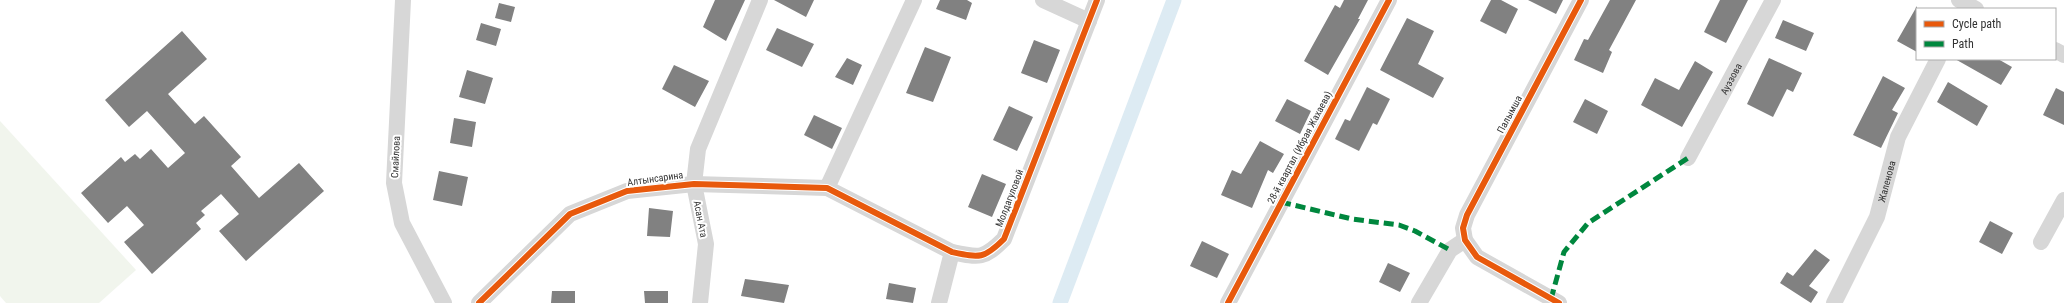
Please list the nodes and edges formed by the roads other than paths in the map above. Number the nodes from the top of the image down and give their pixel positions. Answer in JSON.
{"nodes":[{"id":1,"x":403,"y":0,"type":"edge"},
{"id":2,"x":760,"y":0,"type":"edge"},
{"id":3,"x":914,"y":0,"type":"edge"},
{"id":4,"x":1043,"y":0,"type":"edge"},
{"id":5,"x":1097,"y":0,"type":"edge"},
{"id":6,"x":1389,"y":0,"type":"edge"},
{"id":7,"x":1581,"y":0,"type":"edge"},
{"id":8,"x":1773,"y":0,"type":"edge"},
{"id":9,"x":1089,"y":20,"type":"junction"},
{"id":10,"x":1937,"y":60,"type":"edge"},
{"id":11,"x":1688,"y":158,"type":"dead end"},
{"id":12,"x":694,"y":184,"type":"junction"},
{"id":13,"x":827,"y":188,"type":"junction"},
{"id":14,"x":2064,"y":200,"type":"edge"},
{"id":15,"x":1465,"y":240,"type":"junction"},
{"id":16,"x":2041,"y":242,"type":"dead end"},
{"id":17,"x":952,"y":252,"type":"junction"},
{"id":18,"x":1553,"y":302,"type":"edge"},
{"id":19,"x":444,"y":303,"type":"edge"},
{"id":20,"x":479,"y":303,"type":"edge"},
{"id":21,"x":700,"y":303,"type":"edge"},
{"id":22,"x":939,"y":303,"type":"edge"},
{"id":23,"x":1228,"y":303,"type":"edge"},
{"id":24,"x":1419,"y":303,"type":"edge"},
{"id":25,"x":1834,"y":303,"type":"edge"}],
"edges":[{"from":1,"to":19,"type":"street","name":"Смайлова"},
{"from":2,"to":12,"type":"street","name":"Алтынсарина"},
{"from":3,"to":13,"type":"street"},
{"from":4,"to":9,"type":"street"},
{"from":5,"to":9,"type":"street","name":"Молдагуловой"},
{"from":6,"to":23,"type":"street","name":"28-й квартал (Ибрая Жахаева)"},
{"from":7,"to":15,"type":"street","name":"Палымша"},
{"from":8,"to":11,"type":"street","name":"Ауэзова"},
{"from":9,"to":17,"type":"street","name":"Молдагуловой"},
{"from":10,"to":25,"type":"street","name":"Жаленова"},
{"from":12,"to":13,"type":"street","name":"Алтынсарина"},
{"from":12,"to":20,"type":"street","name":"Алтынсарина"},
{"from":12,"to":21,"type":"street","name":"Асан Ата"},
{"from":13,"to":17,"type":"street","name":"Молдагуловой"},
{"from":14,"to":16,"type":"street"},
{"from":15,"to":18,"type":"street"},
{"from":15,"to":24,"type":"street"},
{"from":17,"to":22,"type":"street"}]}
